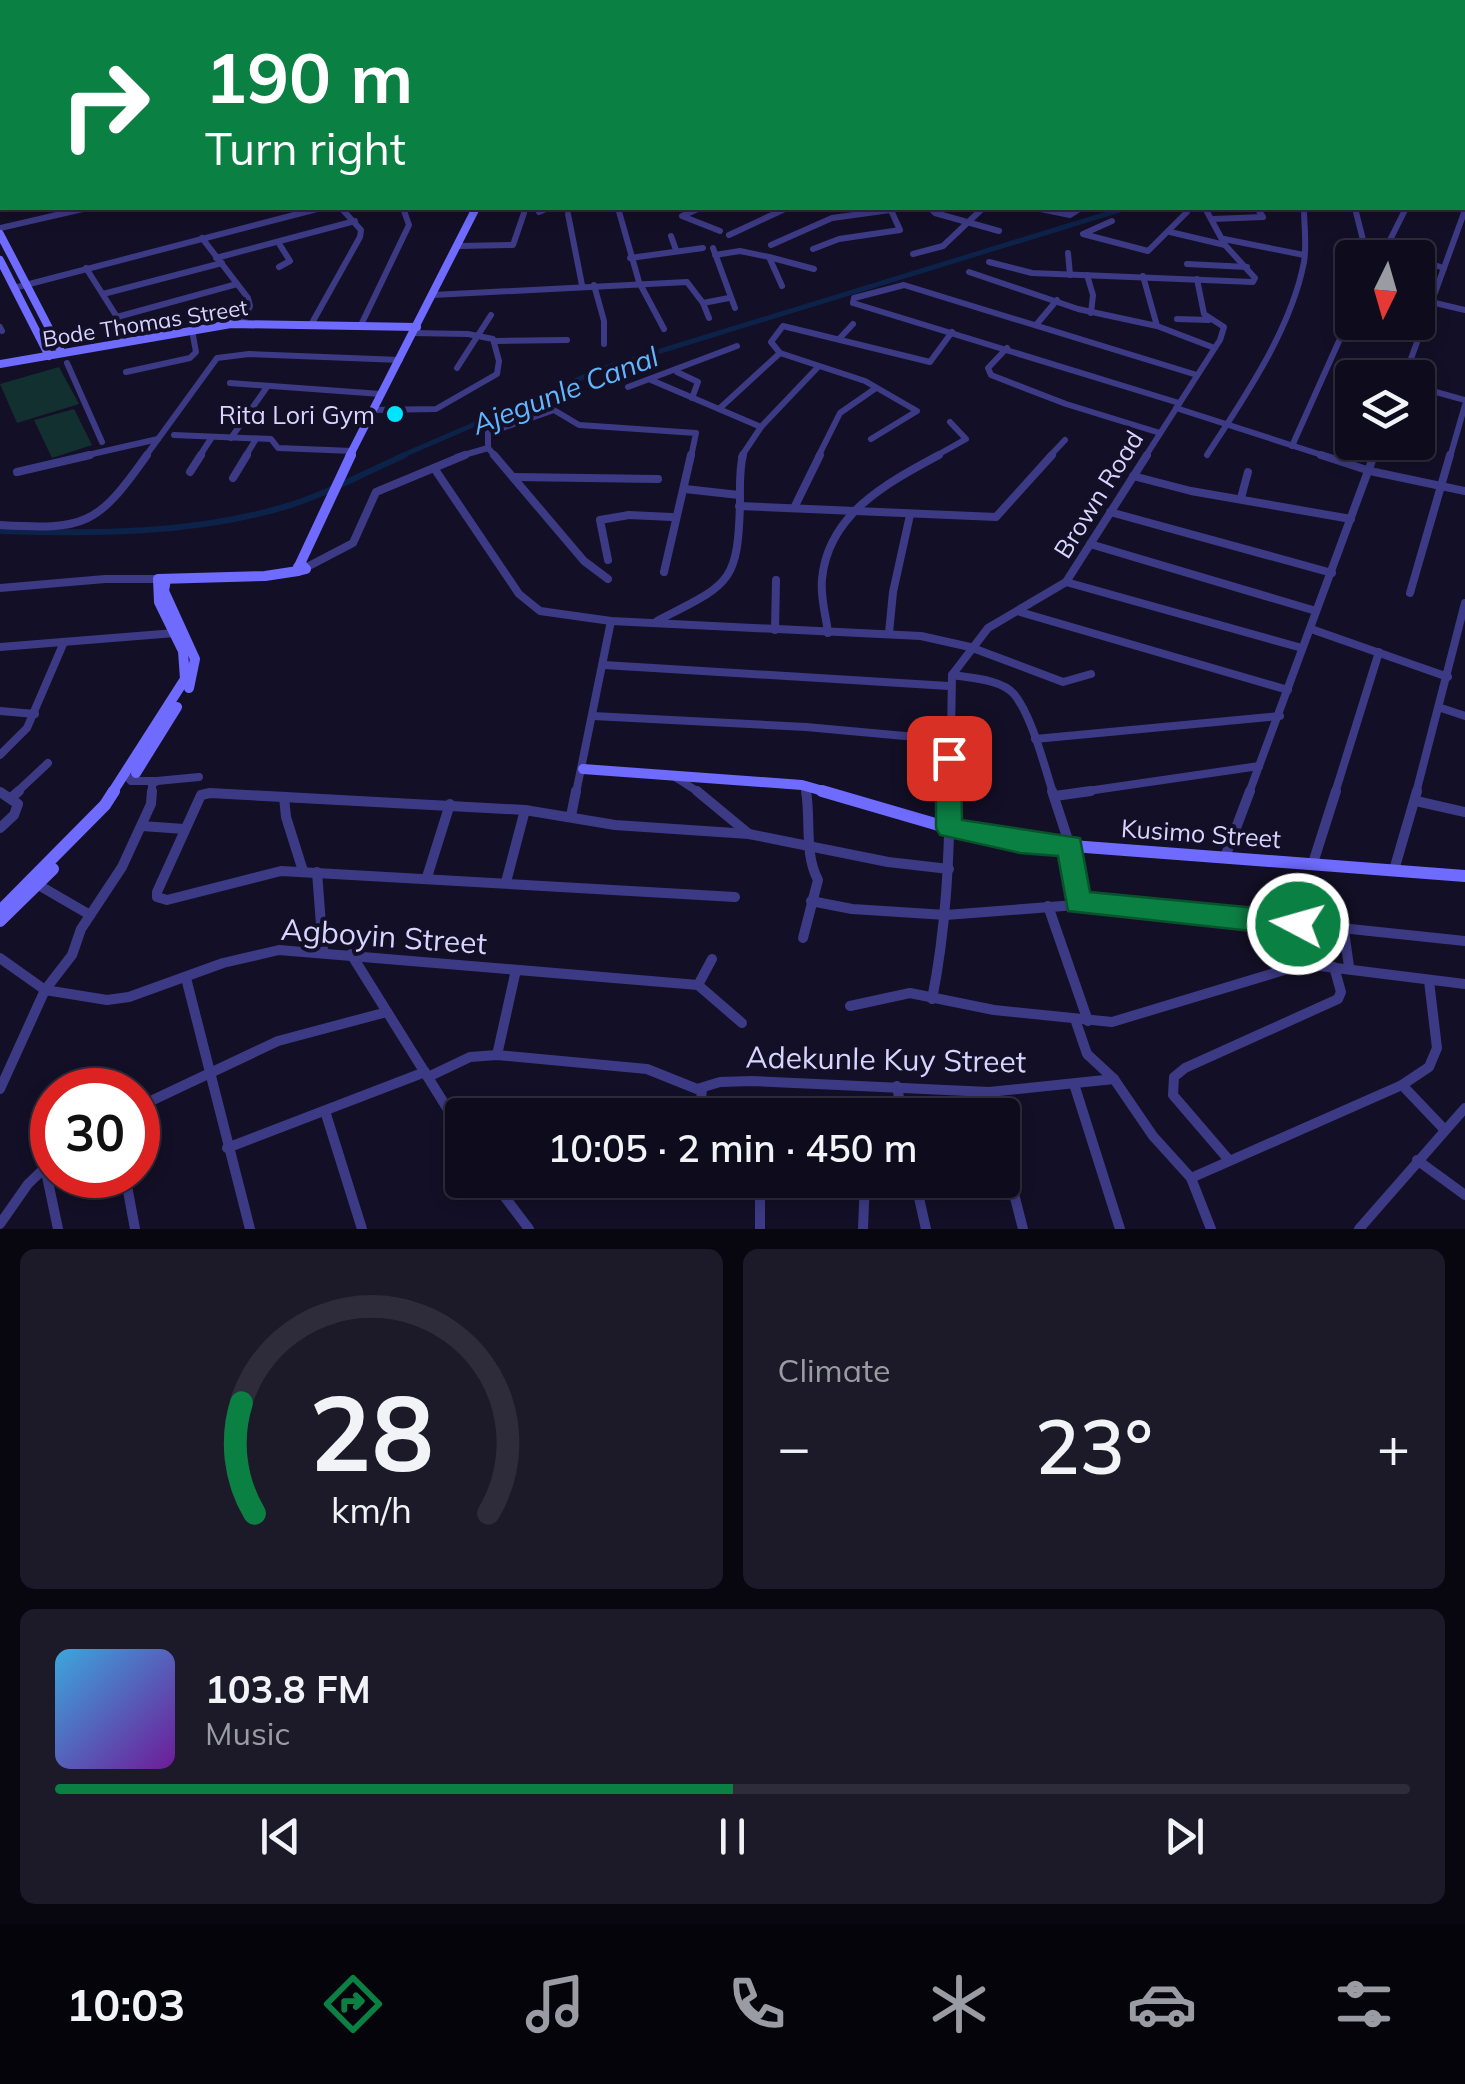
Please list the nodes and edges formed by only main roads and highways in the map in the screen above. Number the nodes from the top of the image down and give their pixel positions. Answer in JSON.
{"nodes":[{"id":1,"x":473,"y":210,"type":"edge"},
{"id":2,"x":473,"y":210,"type":"edge"},
{"id":3,"x":0,"y":231,"type":"edge"},
{"id":4,"x":1,"y":266,"type":"edge"},
{"id":5,"x":414,"y":329,"type":"junction"},
{"id":6,"x":49,"y":356,"type":"junction"},
{"id":7,"x":65,"y":359,"type":"junction"},
{"id":8,"x":0,"y":364,"type":"edge"},
{"id":9,"x":583,"y":770,"type":"road end"},
{"id":10,"x":1465,"y":876,"type":"edge"},
{"id":11,"x":34,"y":883,"type":"junction"},
{"id":12,"x":0,"y":911,"type":"edge"},
{"id":13,"x":0,"y":921,"type":"edge"}],
"edges":[{"from":1,"to":5,"type":"main road"},
{"from":2,"to":5,"type":"main road"},
{"from":3,"to":7,"type":"main road"},
{"from":4,"to":6,"type":"main road"},
{"from":5,"to":7,"type":"main road","name":"Bode Thomas Street"},
{"from":5,"to":11,"type":"main road"},
{"from":6,"to":7,"type":"main road","name":"Bode Thomas Street"},
{"from":6,"to":8,"type":"main road","name":"Bode Thomas Street"},
{"from":9,"to":10,"type":"main road","name":"Kusimo Street"},
{"from":11,"to":12,"type":"main road"},
{"from":11,"to":13,"type":"main road"}]}
